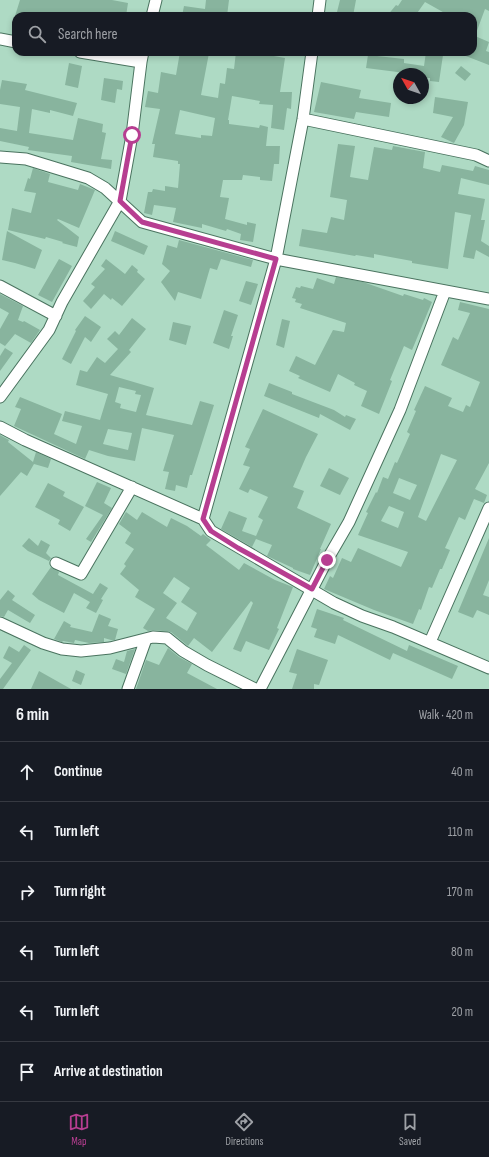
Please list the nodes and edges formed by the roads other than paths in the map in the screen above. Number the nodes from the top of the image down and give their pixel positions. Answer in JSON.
{"nodes":[{"id":1,"x":156,"y":0,"type":"edge"},
{"id":2,"x":320,"y":0,"type":"edge"},
{"id":3,"x":153,"y":12,"type":"edge"},
{"id":4,"x":318,"y":12,"type":"edge"},
{"id":5,"x":0,"y":39,"type":"edge"},
{"id":6,"x":12,"y":41,"type":"edge"},
{"id":7,"x":130,"y":56,"type":"edge"},
{"id":8,"x":311,"y":56,"type":"edge"},
{"id":9,"x":142,"y":57,"type":"edge"},
{"id":10,"x":303,"y":118,"type":"junction"},
{"id":11,"x":0,"y":157,"type":"edge"},
{"id":12,"x":489,"y":161,"type":"edge"},
{"id":13,"x":120,"y":201,"type":"junction"},
{"id":14,"x":276,"y":259,"type":"junction"},
{"id":15,"x":0,"y":286,"type":"edge"},
{"id":16,"x":445,"y":291,"type":"junction"},
{"id":17,"x":489,"y":299,"type":"edge"},
{"id":18,"x":56,"y":316,"type":"junction"},
{"id":19,"x":0,"y":397,"type":"edge"},
{"id":20,"x":0,"y":427,"type":"edge"},
{"id":21,"x":132,"y":487,"type":"junction"},
{"id":22,"x":489,"y":508,"type":"edge"},
{"id":23,"x":203,"y":519,"type":"junction"},
{"id":24,"x":56,"y":563,"type":"dead end"},
{"id":25,"x":312,"y":589,"type":"junction"},
{"id":26,"x":0,"y":623,"type":"edge"},
{"id":27,"x":146,"y":638,"type":"junction"},
{"id":28,"x":430,"y":642,"type":"junction"},
{"id":29,"x":489,"y":668,"type":"edge"},
{"id":30,"x":128,"y":689,"type":"edge"},
{"id":31,"x":255,"y":689,"type":"edge"},
{"id":32,"x":260,"y":689,"type":"edge"}],
"edges":[{"from":1,"to":3,"type":"street"},
{"from":2,"to":4,"type":"street"},
{"from":5,"to":6,"type":"street"},
{"from":7,"to":9,"type":"street"},
{"from":8,"to":10,"type":"street"},
{"from":9,"to":13,"type":"street"},
{"from":10,"to":12,"type":"street"},
{"from":10,"to":14,"type":"street"},
{"from":11,"to":13,"type":"street"},
{"from":13,"to":14,"type":"street"},
{"from":13,"to":18,"type":"street"},
{"from":14,"to":16,"type":"street"},
{"from":14,"to":23,"type":"street"},
{"from":15,"to":18,"type":"street"},
{"from":16,"to":17,"type":"street"},
{"from":16,"to":25,"type":"street"},
{"from":18,"to":19,"type":"street"},
{"from":20,"to":21,"type":"street"},
{"from":21,"to":23,"type":"street"},
{"from":21,"to":24,"type":"street"},
{"from":22,"to":28,"type":"street"},
{"from":23,"to":25,"type":"street"},
{"from":25,"to":28,"type":"street"},
{"from":25,"to":32,"type":"street"},
{"from":26,"to":27,"type":"street"},
{"from":27,"to":30,"type":"street"},
{"from":27,"to":31,"type":"street"},
{"from":28,"to":29,"type":"street"}]}
